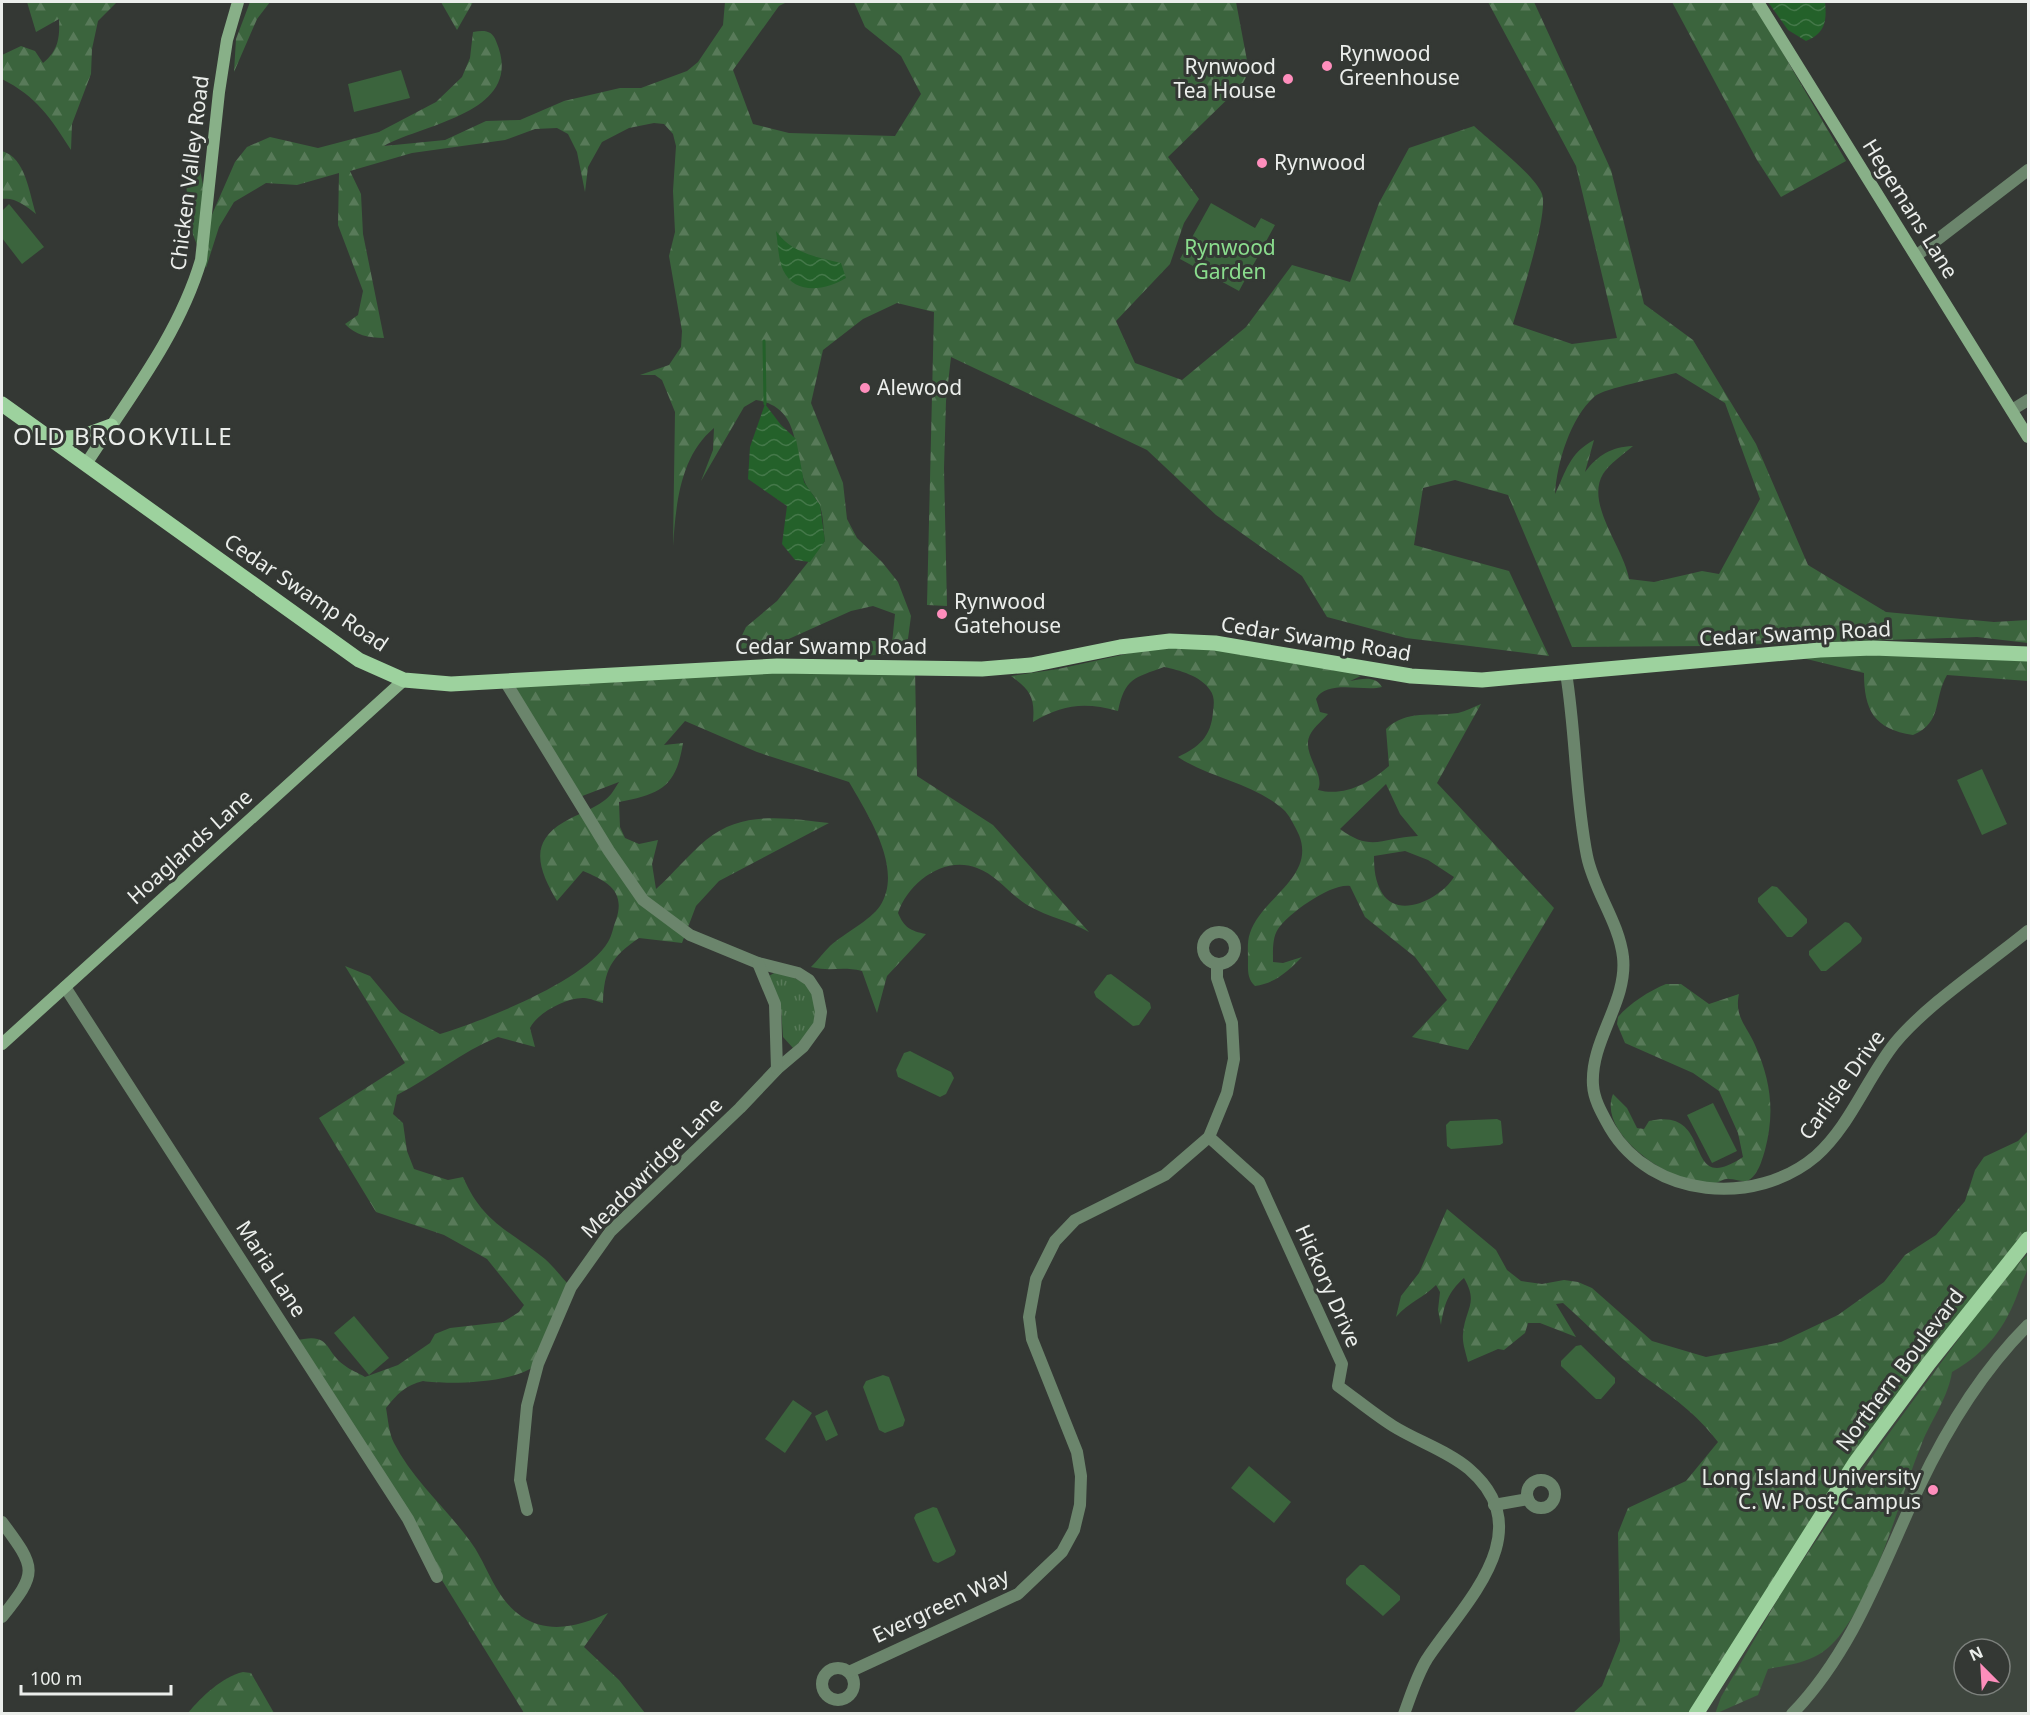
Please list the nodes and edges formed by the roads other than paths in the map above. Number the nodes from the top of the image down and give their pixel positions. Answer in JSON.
{"nodes":[{"id":1,"x":238,"y":2,"type":"edge"},
{"id":2,"x":1758,"y":2,"type":"edge"},
{"id":3,"x":2028,"y":170,"type":"edge"},
{"id":4,"x":1916,"y":256,"type":"junction"},
{"id":5,"x":2028,"y":400,"type":"edge"},
{"id":6,"x":2,"y":404,"type":"edge"},
{"id":7,"x":2012,"y":410,"type":"junction"},
{"id":8,"x":111,"y":426,"type":"junction"},
{"id":9,"x":2028,"y":437,"type":"edge"},
{"id":10,"x":51,"y":439,"type":"junction"},
{"id":11,"x":86,"y":464,"type":"junction"},
{"id":12,"x":2028,"y":654,"type":"edge"},
{"id":13,"x":1566,"y":673,"type":"junction"},
{"id":14,"x":404,"y":680,"type":"junction"},
{"id":15,"x":505,"y":681,"type":"junction"},
{"id":16,"x":2028,"y":932,"type":"edge"},
{"id":17,"x":758,"y":963,"type":"junction"},
{"id":18,"x":1217,"y":964,"type":"dead end"},
{"id":19,"x":65,"y":987,"type":"junction"},
{"id":20,"x":2,"y":1044,"type":"edge"},
{"id":21,"x":777,"y":1069,"type":"junction"},
{"id":22,"x":1209,"y":1137,"type":"junction"},
{"id":23,"x":2028,"y":1239,"type":"edge"},
{"id":24,"x":2028,"y":1325,"type":"edge"},
{"id":25,"x":1528,"y":1499,"type":"dead end"},
{"id":26,"x":1494,"y":1505,"type":"junction"},
{"id":27,"x":526,"y":1510,"type":"dead end"},
{"id":28,"x":2,"y":1522,"type":"edge"},
{"id":29,"x":437,"y":1577,"type":"dead end"},
{"id":30,"x":2,"y":1617,"type":"edge"},
{"id":31,"x":849,"y":1672,"type":"dead end"},
{"id":32,"x":1404,"y":1713,"type":"edge"},
{"id":33,"x":1696,"y":1713,"type":"edge"},
{"id":34,"x":1792,"y":1713,"type":"edge"}],
"edges":[{"from":1,"to":8,"type":"street","name":"Chicken Valley Road"},
{"from":2,"to":4,"type":"street","name":"Hegemans Lane"},
{"from":3,"to":4,"type":"street"},
{"from":4,"to":7,"type":"street","name":"Hegemans Lane"},
{"from":5,"to":7,"type":"street"},
{"from":6,"to":10,"type":"main road","name":"Cedar Swamp Road"},
{"from":7,"to":9,"type":"street","name":"Hegemans Lane"},
{"from":8,"to":10,"type":"main road"},
{"from":8,"to":11,"type":"street","name":"Chicken Valley Road"},
{"from":10,"to":11,"type":"main road","name":"Cedar Swamp Road"},
{"from":11,"to":14,"type":"main road","name":"Cedar Swamp Road"},
{"from":12,"to":13,"type":"main road","name":"Cedar Swamp Road"},
{"from":13,"to":15,"type":"main road","name":"Cedar Swamp Road"},
{"from":13,"to":16,"type":"street","name":"Carlisle Drive"},
{"from":14,"to":15,"type":"main road","name":"Cedar Swamp Road"},
{"from":14,"to":19,"type":"street","name":"Hoaglands Lane"},
{"from":15,"to":17,"type":"street","name":"Meadowridge Lane"},
{"from":17,"to":21,"type":"street"},
{"from":17,"to":21,"type":"street","name":"Meadowridge Lane"},
{"from":18,"to":22,"type":"street","name":"Evergreen Way"},
{"from":19,"to":20,"type":"street","name":"Hoaglands Lane"},
{"from":19,"to":29,"type":"street","name":"Maria Lane"},
{"from":21,"to":27,"type":"street","name":"Meadowridge Lane"},
{"from":22,"to":26,"type":"street","name":"Hickory Drive"},
{"from":22,"to":31,"type":"street","name":"Evergreen Way"},
{"from":23,"to":33,"type":"main road","name":"Northern Boulevard"},
{"from":24,"to":34,"type":"street"},
{"from":25,"to":26,"type":"street"},
{"from":26,"to":32,"type":"street","name":"Hickory Drive"},
{"from":28,"to":30,"type":"street"}]}
